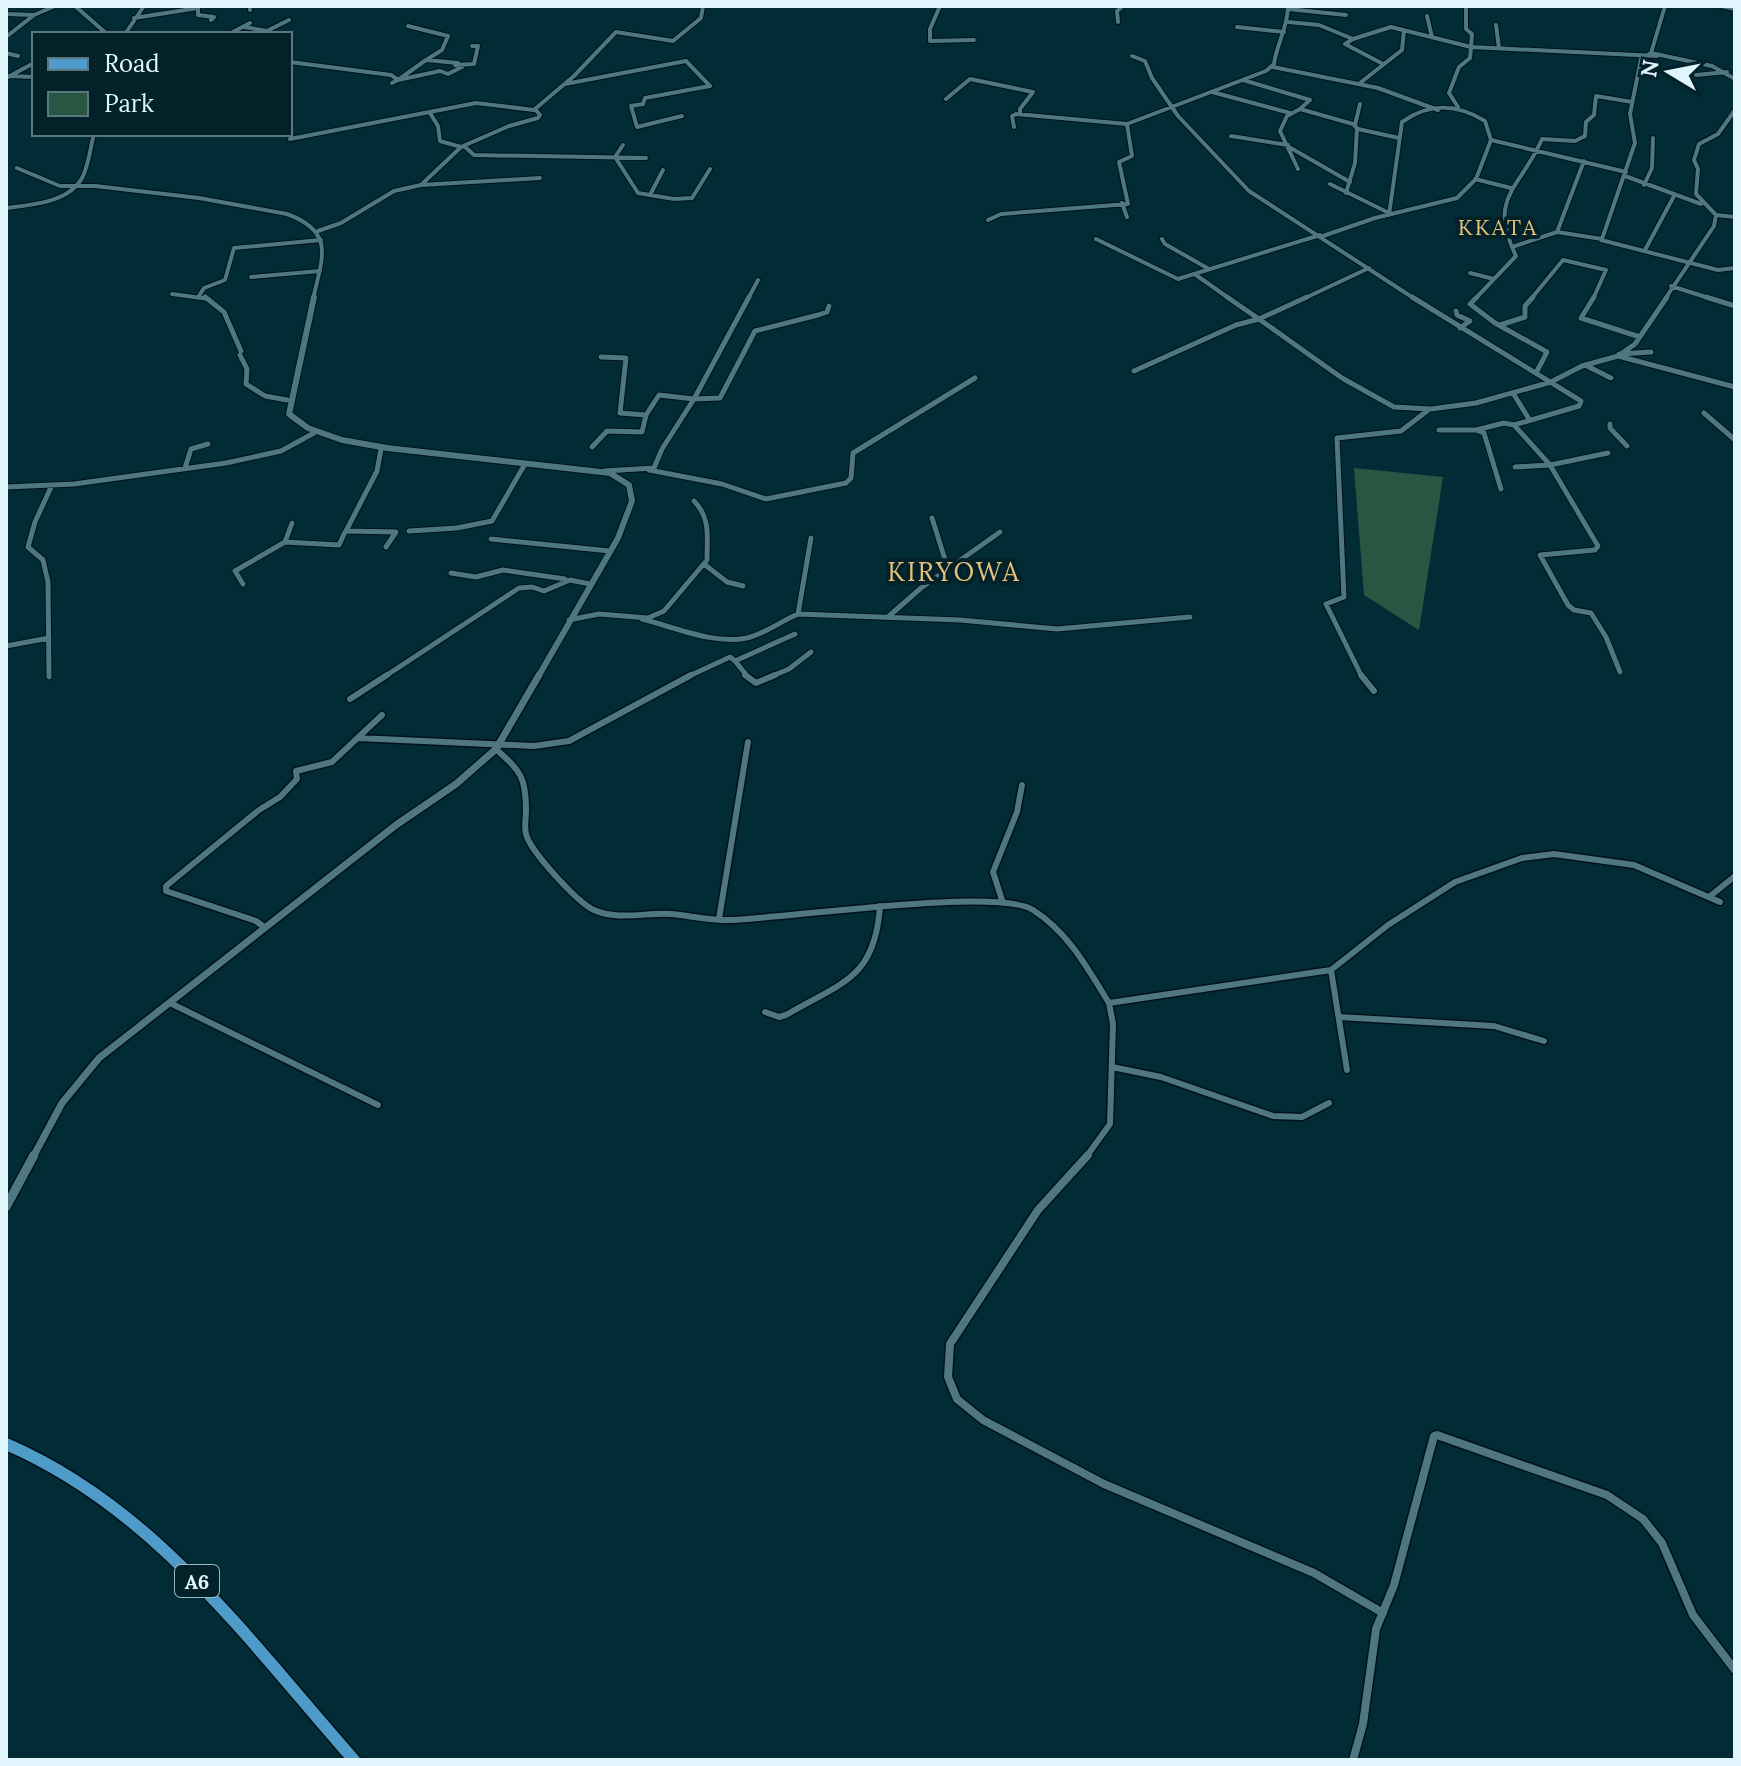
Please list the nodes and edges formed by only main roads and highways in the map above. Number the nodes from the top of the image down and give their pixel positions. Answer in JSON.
{"nodes":[{"id":1,"x":6,"y":1444,"type":"edge"},
{"id":2,"x":354,"y":1760,"type":"edge"}],
"edges":[{"from":1,"to":2,"type":"main road","number":"A6"}]}
